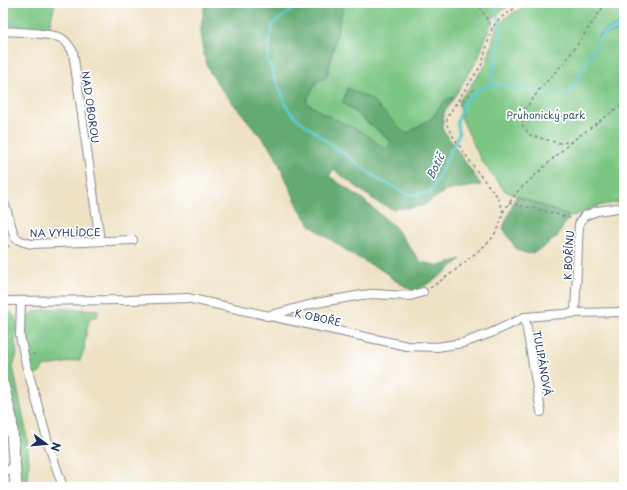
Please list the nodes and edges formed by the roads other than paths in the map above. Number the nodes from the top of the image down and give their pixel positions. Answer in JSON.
{"nodes":[{"id":1,"x":3,"y":32,"type":"edge"},
{"id":2,"x":3,"y":199,"type":"edge"},
{"id":3,"x":624,"y":207,"type":"edge"},
{"id":4,"x":133,"y":240,"type":"dead end"},
{"id":5,"x":100,"y":242,"type":"junction"},
{"id":6,"x":423,"y":292,"type":"road end"},
{"id":7,"x":3,"y":301,"type":"edge"},
{"id":8,"x":21,"y":301,"type":"junction"},
{"id":9,"x":624,"y":312,"type":"edge"},
{"id":10,"x":575,"y":313,"type":"junction"},
{"id":11,"x":266,"y":316,"type":"junction"},
{"id":12,"x":525,"y":317,"type":"junction"},
{"id":13,"x":3,"y":385,"type":"edge"},
{"id":14,"x":541,"y":412,"type":"dead end"},
{"id":15,"x":3,"y":470,"type":"edge"},
{"id":16,"x":15,"y":470,"type":"junction"},
{"id":17,"x":16,"y":487,"type":"edge"},
{"id":18,"x":63,"y":487,"type":"edge"}],
"edges":[{"from":1,"to":5,"type":"street","name":"NAD OBOROU"},
{"from":2,"to":5,"type":"street","name":"NA VYHLÍDCE"},
{"from":3,"to":10,"type":"street","name":"K BOŘÍNU"},
{"from":4,"to":5,"type":"street","name":"NA VYHLÍDCE"},
{"from":6,"to":11,"type":"street"},
{"from":7,"to":8,"type":"street","name":"K OBOŘE"},
{"from":8,"to":11,"type":"street","name":"K OBOŘE"},
{"from":8,"to":18,"type":"street"},
{"from":9,"to":10,"type":"street","name":"K OBOŘE"},
{"from":10,"to":12,"type":"street","name":"K OBOŘE"},
{"from":11,"to":12,"type":"street","name":"K OBOŘE"},
{"from":12,"to":14,"type":"street","name":"TULIPÁNOVÁ"},
{"from":13,"to":16,"type":"main road"},
{"from":15,"to":16,"type":"street"},
{"from":16,"to":17,"type":"main road"}]}
